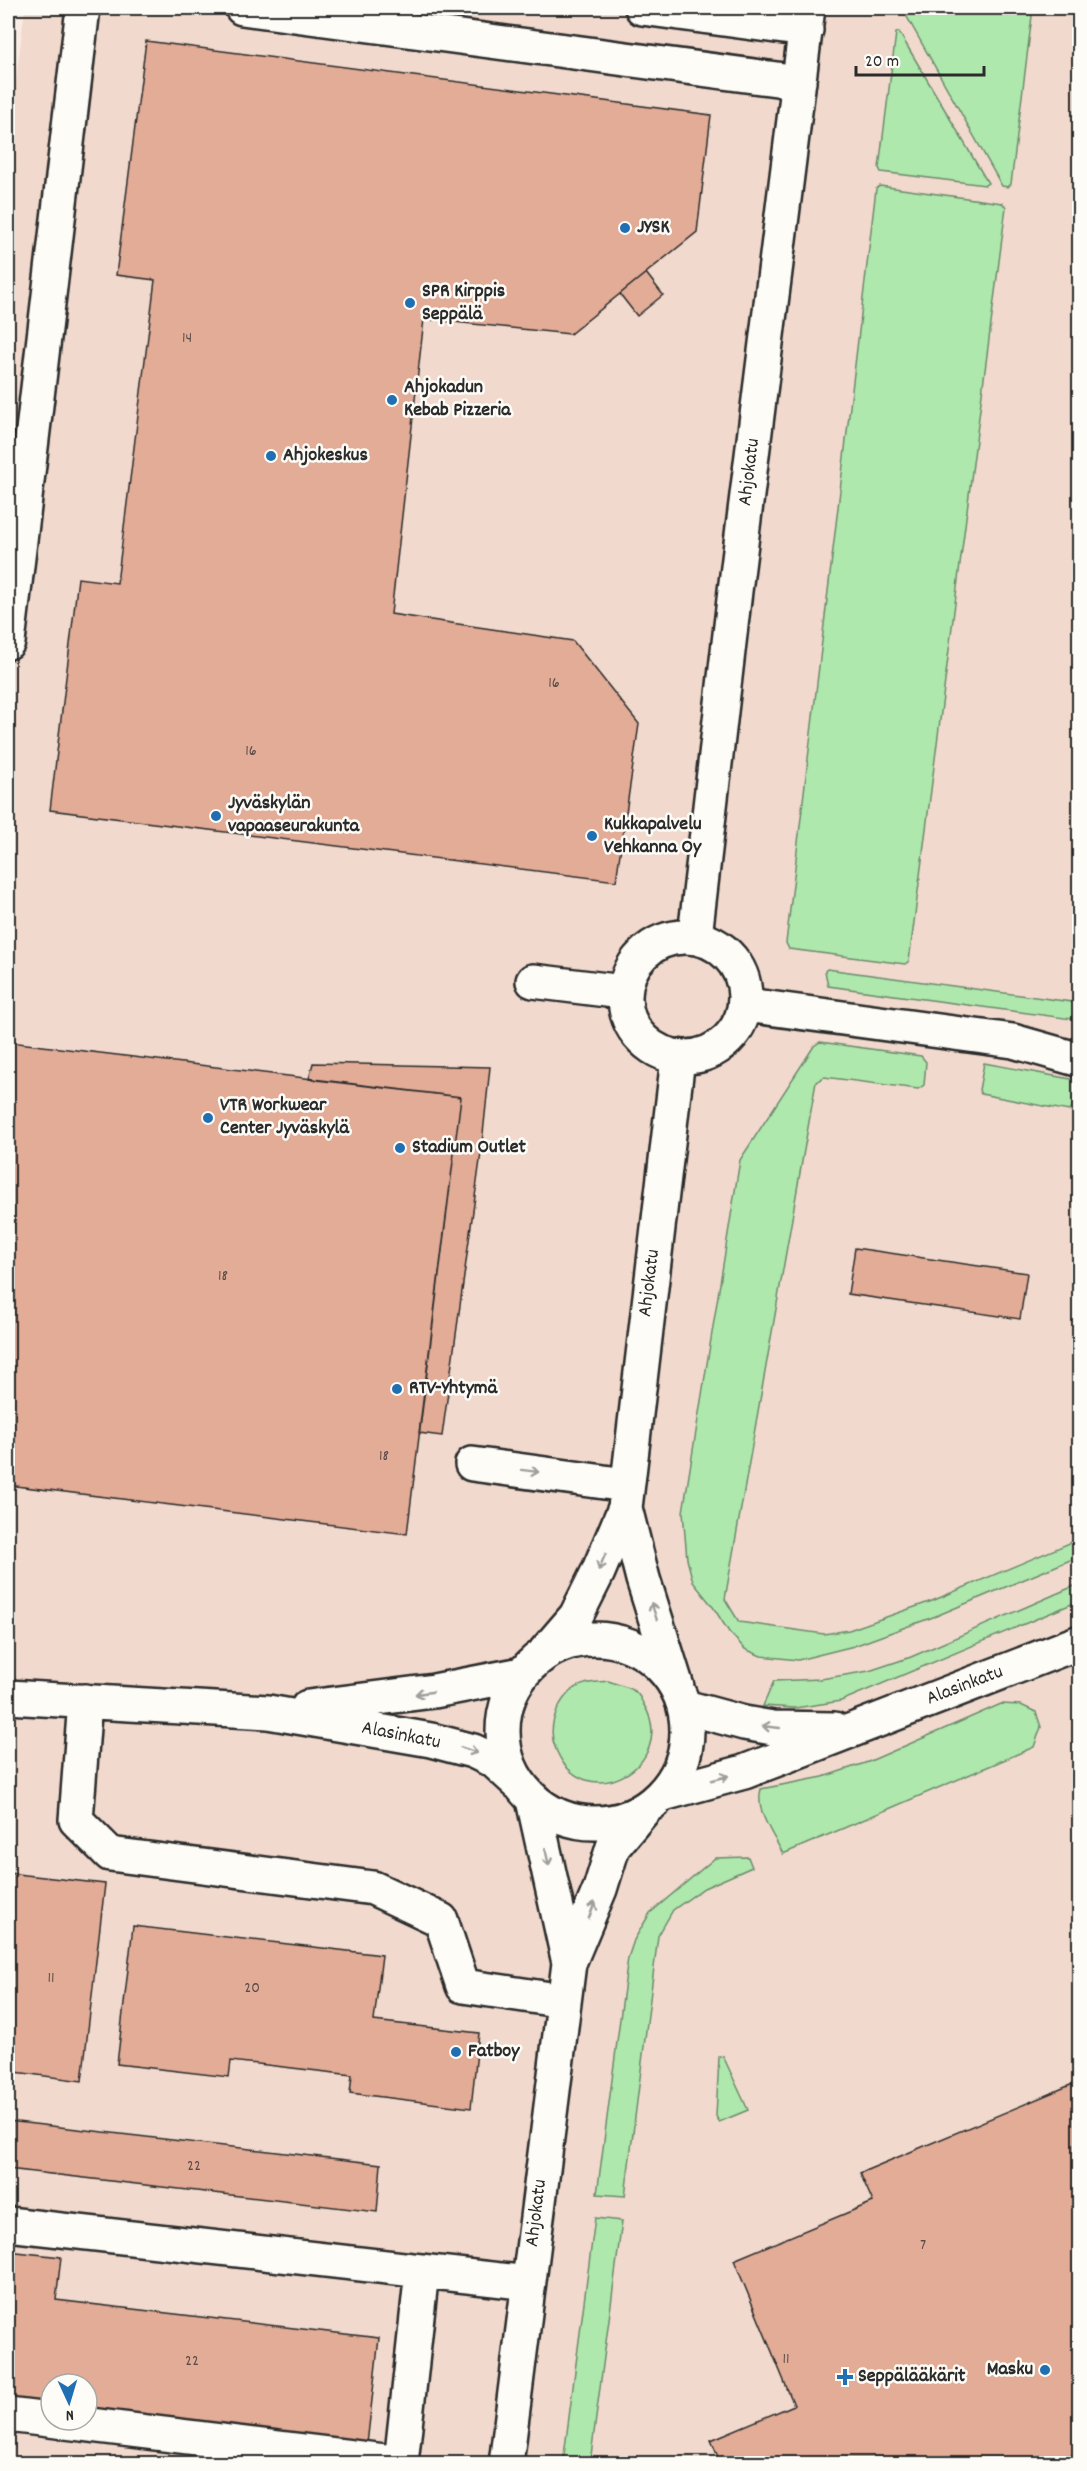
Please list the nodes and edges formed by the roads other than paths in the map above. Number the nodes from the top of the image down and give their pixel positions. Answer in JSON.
{"nodes":[{"id":1,"x":83,"y":8,"type":"edge"},
{"id":2,"x":242,"y":8,"type":"edge"},
{"id":3,"x":642,"y":8,"type":"edge"},
{"id":4,"x":686,"y":10,"type":"edge"},
{"id":5,"x":807,"y":19,"type":"edge"},
{"id":6,"x":799,"y":82,"type":"junction"},
{"id":7,"x":8,"y":642,"type":"edge"},
{"id":8,"x":695,"y":936,"type":"junction"},
{"id":9,"x":533,"y":981,"type":"dead end"},
{"id":10,"x":623,"y":992,"type":"junction"},
{"id":11,"x":746,"y":1005,"type":"junction"},
{"id":12,"x":1080,"y":1037,"type":"edge"},
{"id":13,"x":1013,"y":1041,"type":"junction"},
{"id":14,"x":678,"y":1058,"type":"junction"},
{"id":15,"x":1080,"y":1060,"type":"edge"},
{"id":16,"x":472,"y":1464,"type":"dead end"},
{"id":17,"x":626,"y":1496,"type":"junction"},
{"id":18,"x":1080,"y":1642,"type":"edge"},
{"id":19,"x":533,"y":1664,"type":"junction"},
{"id":20,"x":8,"y":1697,"type":"edge"},
{"id":21,"x":681,"y":1697,"type":"junction"},
{"id":22,"x":85,"y":1701,"type":"junction"},
{"id":23,"x":268,"y":1712,"type":"junction"},
{"id":24,"x":851,"y":1729,"type":"junction"},
{"id":25,"x":527,"y":1793,"type":"junction"},
{"id":26,"x":653,"y":1802,"type":"junction"},
{"id":27,"x":569,"y":1963,"type":"junction"},
{"id":28,"x":564,"y":2001,"type":"junction"},
{"id":29,"x":8,"y":2224,"type":"edge"},
{"id":30,"x":422,"y":2271,"type":"junction"},
{"id":31,"x":528,"y":2283,"type":"junction"},
{"id":32,"x":8,"y":2415,"type":"edge"},
{"id":33,"x":506,"y":2463,"type":"edge"}],
"edges":[{"from":1,"to":7,"type":"street"},
{"from":2,"to":6,"type":"street"},
{"from":3,"to":4,"type":"street"},
{"from":4,"to":5,"type":"street"},
{"from":5,"to":6,"type":"street","name":"Ahjokatu"},
{"from":6,"to":8,"type":"street","name":"Ahjokatu"},
{"from":8,"to":10,"type":"street"},
{"from":8,"to":11,"type":"street"},
{"from":9,"to":10,"type":"street"},
{"from":10,"to":14,"type":"street"},
{"from":11,"to":13,"type":"street"},
{"from":11,"to":14,"type":"street"},
{"from":12,"to":13,"type":"street"},
{"from":13,"to":15,"type":"street"},
{"from":14,"to":17,"type":"street","name":"Ahjokatu"},
{"from":16,"to":17,"type":"street","one_way":true},
{"from":17,"to":19,"type":"street","name":"Ahjokatu","one_way":true},
{"from":21,"to":17,"type":"street","name":"Ahjokatu","one_way":true},
{"from":18,"to":24,"type":"street","name":"Alasinkatu"},
{"from":19,"to":21,"type":"street"},
{"from":19,"to":23,"type":"street","name":"Alasinkatu","one_way":true},
{"from":19,"to":25,"type":"street"},
{"from":20,"to":22,"type":"street","name":"Alasinkatu"},
{"from":24,"to":21,"type":"street","name":"Alasinkatu","one_way":true},
{"from":21,"to":26,"type":"street"},
{"from":22,"to":23,"type":"street","name":"Alasinkatu"},
{"from":22,"to":28,"type":"street"},
{"from":23,"to":25,"type":"street","name":"Alasinkatu","one_way":true},
{"from":26,"to":24,"type":"street","name":"Alasinkatu","one_way":true},
{"from":25,"to":26,"type":"street"},
{"from":25,"to":27,"type":"street","name":"Ahjokatu","one_way":true},
{"from":27,"to":26,"type":"street","name":"Ahjokatu","one_way":true},
{"from":27,"to":28,"type":"street","name":"Ahjokatu"},
{"from":28,"to":31,"type":"street","name":"Ahjokatu"},
{"from":29,"to":30,"type":"street"},
{"from":30,"to":31,"type":"street"},
{"from":30,"to":32,"type":"street"},
{"from":31,"to":33,"type":"street","name":"Ahjokatu"}]}
